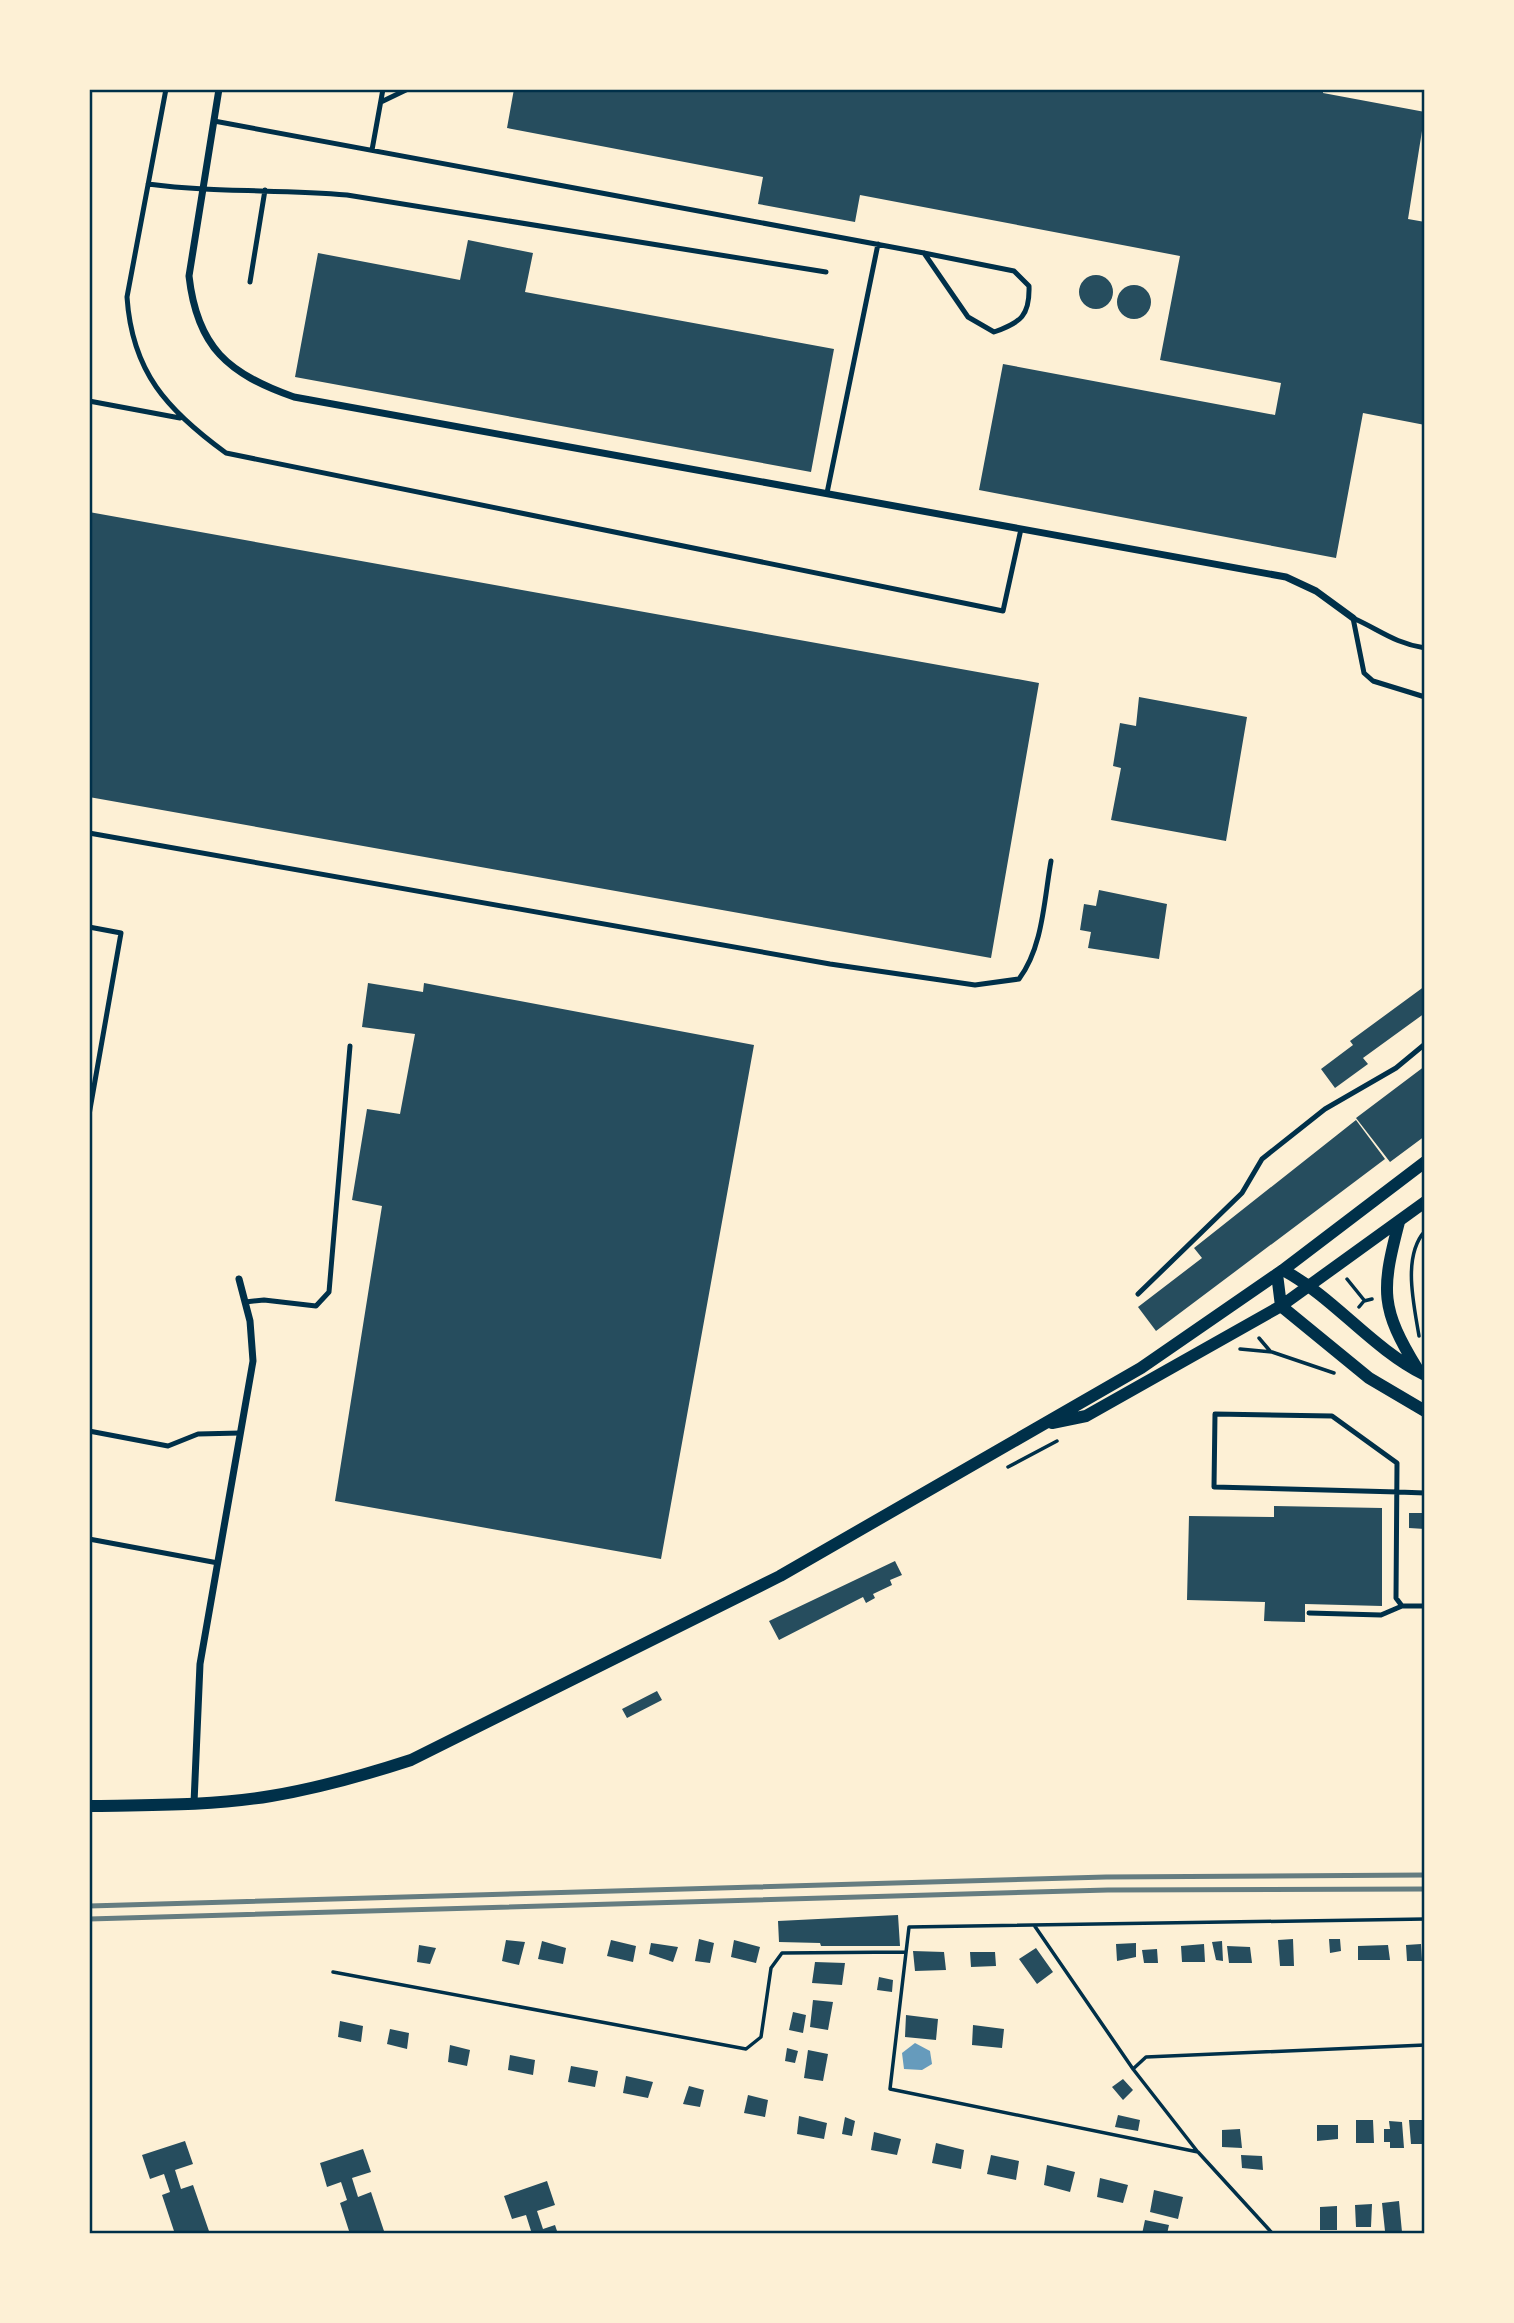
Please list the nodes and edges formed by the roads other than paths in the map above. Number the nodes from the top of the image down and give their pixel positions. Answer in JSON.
{"nodes":[{"id":1,"x":166,"y":89,"type":"edge"},
{"id":2,"x":219,"y":89,"type":"edge"},
{"id":3,"x":383,"y":89,"type":"edge"},
{"id":4,"x":408,"y":89,"type":"edge"},
{"id":5,"x":381,"y":102,"type":"junction"},
{"id":6,"x":214,"y":121,"type":"junction"},
{"id":7,"x":372,"y":150,"type":"junction"},
{"id":8,"x":148,"y":184,"type":"junction"},
{"id":9,"x":265,"y":190,"type":"junction"},
{"id":10,"x":202,"y":192,"type":"junction"},
{"id":11,"x":878,"y":244,"type":"junction"},
{"id":12,"x":924,"y":253,"type":"junction"},
{"id":13,"x":826,"y":272,"type":"dead end"},
{"id":14,"x":250,"y":282,"type":"dead end"},
{"id":15,"x":89,"y":401,"type":"edge"},
{"id":16,"x":183,"y":418,"type":"junction"},
{"id":17,"x":827,"y":494,"type":"junction"},
{"id":18,"x":1021,"y":529,"type":"junction"},
{"id":19,"x":1353,"y":618,"type":"junction"},
{"id":20,"x":1425,"y":648,"type":"edge"},
{"id":21,"x":1425,"y":696,"type":"edge"},
{"id":22,"x":89,"y":833,"type":"edge"},
{"id":23,"x":1051,"y":861,"type":"dead end"},
{"id":24,"x":89,"y":927,"type":"edge"},
{"id":25,"x":1425,"y":1044,"type":"edge"},
{"id":26,"x":350,"y":1046,"type":"dead end"},
{"id":27,"x":89,"y":1115,"type":"edge"},
{"id":28,"x":1425,"y":1162,"type":"edge"},
{"id":29,"x":1425,"y":1202,"type":"edge"},
{"id":30,"x":1399,"y":1222,"type":"junction"},
{"id":31,"x":1280,"y":1272,"type":"junction"},
{"id":32,"x":239,"y":1279,"type":"dead end"},
{"id":33,"x":1311,"y":1285,"type":"junction"},
{"id":34,"x":1138,"y":1294,"type":"dead end"},
{"id":35,"x":245,"y":1302,"type":"junction"},
{"id":36,"x":1281,"y":1306,"type":"junction"},
{"id":37,"x":1422,"y":1374,"type":"edge"},
{"id":38,"x":1425,"y":1411,"type":"edge"},
{"id":39,"x":1041,"y":1425,"type":"junction"},
{"id":40,"x":89,"y":1432,"type":"edge"},
{"id":41,"x":240,"y":1433,"type":"junction"},
{"id":42,"x":1398,"y":1492,"type":"junction"},
{"id":43,"x":1425,"y":1493,"type":"edge"},
{"id":44,"x":89,"y":1539,"type":"edge"},
{"id":45,"x":218,"y":1563,"type":"junction"},
{"id":46,"x":1402,"y":1606,"type":"junction"},
{"id":47,"x":1425,"y":1606,"type":"edge"},
{"id":48,"x":1309,"y":1613,"type":"dead end"},
{"id":49,"x":194,"y":1803,"type":"junction"},
{"id":50,"x":89,"y":1806,"type":"edge"}],
"edges":[{"from":1,"to":8,"type":"lane"},
{"from":2,"to":6,"type":"street"},
{"from":3,"to":5,"type":"lane"},
{"from":4,"to":5,"type":"lane"},
{"from":5,"to":7,"type":"lane"},
{"from":6,"to":7,"type":"lane"},
{"from":6,"to":10,"type":"street"},
{"from":7,"to":11,"type":"lane"},
{"from":8,"to":10,"type":"lane"},
{"from":8,"to":16,"type":"lane"},
{"from":9,"to":10,"type":"lane"},
{"from":9,"to":13,"type":"lane"},
{"from":9,"to":14,"type":"lane"},
{"from":10,"to":17,"type":"street"},
{"from":11,"to":12,"type":"lane"},
{"from":11,"to":17,"type":"lane"},
{"from":12,"to":12,"type":"lane"},
{"from":15,"to":16,"type":"lane"},
{"from":16,"to":18,"type":"lane"},
{"from":17,"to":18,"type":"street"},
{"from":18,"to":19,"type":"street"},
{"from":19,"to":20,"type":"lane"},
{"from":19,"to":21,"type":"lane"},
{"from":22,"to":23,"type":"lane"},
{"from":24,"to":27,"type":"lane"},
{"from":25,"to":34,"type":"lane"},
{"from":26,"to":35,"type":"lane"},
{"from":28,"to":31,"type":"street"},
{"from":29,"to":30,"type":"street"},
{"from":30,"to":33,"type":"street"},
{"from":30,"to":37,"type":"street"},
{"from":31,"to":33,"type":"street"},
{"from":31,"to":36,"type":"street"},
{"from":31,"to":39,"type":"street"},
{"from":32,"to":35,"type":"street"},
{"from":33,"to":36,"type":"street"},
{"from":33,"to":37,"type":"street"},
{"from":35,"to":41,"type":"street"},
{"from":36,"to":38,"type":"street"},
{"from":36,"to":39,"type":"street"},
{"from":39,"to":49,"type":"street"},
{"from":40,"to":41,"type":"lane"},
{"from":41,"to":45,"type":"street"},
{"from":42,"to":42,"type":"lane"},
{"from":42,"to":43,"type":"lane"},
{"from":42,"to":46,"type":"lane"},
{"from":44,"to":45,"type":"lane"},
{"from":45,"to":49,"type":"street"},
{"from":46,"to":47,"type":"lane"},
{"from":46,"to":48,"type":"lane"},
{"from":49,"to":50,"type":"street"}]}
